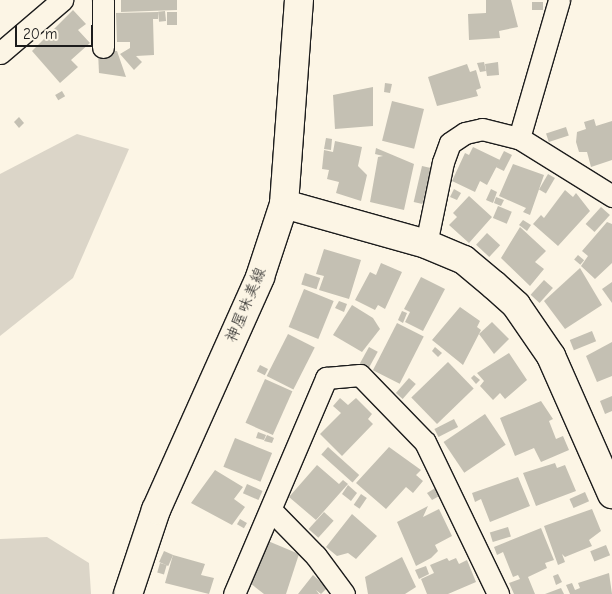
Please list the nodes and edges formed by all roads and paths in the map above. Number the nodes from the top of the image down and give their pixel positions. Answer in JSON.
{"nodes":[{"id":1,"x":62,"y":0,"type":"edge"},
{"id":2,"x":102,"y":0,"type":"edge"},
{"id":3,"x":299,"y":0,"type":"edge"},
{"id":4,"x":559,"y":0,"type":"edge"},
{"id":5,"x":103,"y":47,"type":"dead end"},
{"id":6,"x":0,"y":53,"type":"edge"},
{"id":7,"x":518,"y":138,"type":"junction"},
{"id":8,"x":612,"y":195,"type":"edge"},
{"id":9,"x":284,"y":204,"type":"junction"},
{"id":10,"x":426,"y":244,"type":"junction"},
{"id":11,"x":612,"y":494,"type":"edge"},
{"id":12,"x":271,"y":510,"type":"junction"},
{"id":13,"x":128,"y":594,"type":"edge"},
{"id":14,"x":234,"y":594,"type":"edge"},
{"id":15,"x":344,"y":594,"type":"edge"},
{"id":16,"x":498,"y":594,"type":"edge"}],
"edges":[{"from":1,"to":6,"type":"street"},
{"from":2,"to":5,"type":"street"},
{"from":3,"to":9,"type":"main road","name":"神屋味美線"},
{"from":4,"to":7,"type":"street"},
{"from":7,"to":8,"type":"street"},
{"from":7,"to":10,"type":"street"},
{"from":9,"to":10,"type":"main road"},
{"from":9,"to":13,"type":"main road","name":"神屋味美線"},
{"from":10,"to":11,"type":"main road"},
{"from":12,"to":14,"type":"street"},
{"from":12,"to":15,"type":"street"},
{"from":12,"to":16,"type":"street"}]}
